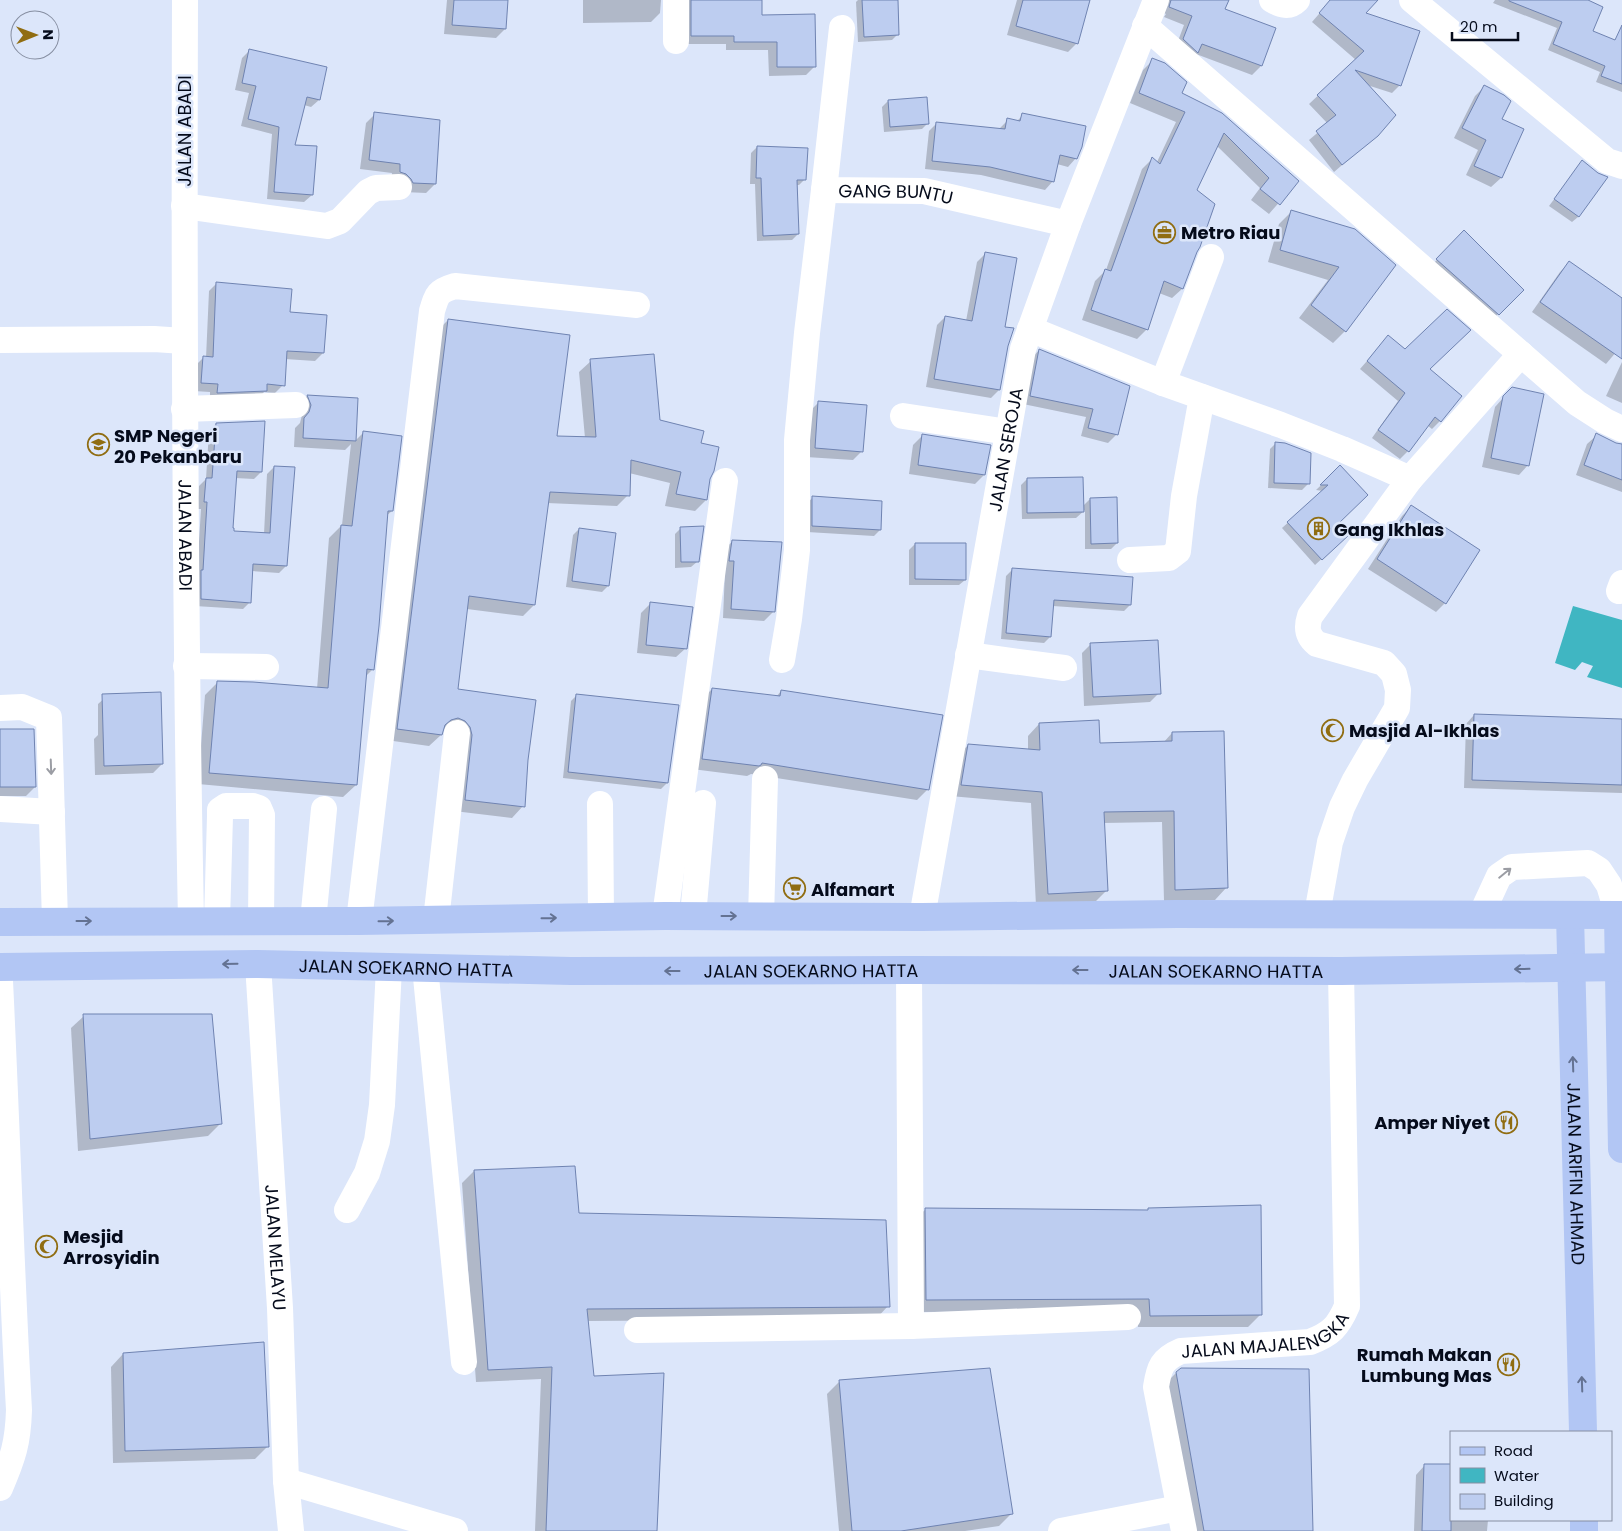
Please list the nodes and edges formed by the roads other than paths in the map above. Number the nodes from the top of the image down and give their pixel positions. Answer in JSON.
{"nodes":[{"id":1,"x":185,"y":0,"type":"edge"},
{"id":2,"x":676,"y":0,"type":"edge"},
{"id":3,"x":1156,"y":0,"type":"edge"},
{"id":4,"x":1272,"y":0,"type":"edge"},
{"id":5,"x":1298,"y":0,"type":"edge"},
{"id":6,"x":1412,"y":0,"type":"edge"},
{"id":7,"x":1144,"y":26,"type":"junction"},
{"id":8,"x":842,"y":28,"type":"dead end"},
{"id":9,"x":676,"y":41,"type":"dead end"},
{"id":10,"x":1622,"y":166,"type":"edge"},
{"id":11,"x":399,"y":187,"type":"dead end"},
{"id":12,"x":824,"y":190,"type":"junction"},
{"id":13,"x":184,"y":206,"type":"junction"},
{"id":14,"x":1068,"y":224,"type":"junction"},
{"id":15,"x":1212,"y":257,"type":"dead end"},
{"id":16,"x":636,"y":305,"type":"dead end"},
{"id":17,"x":1030,"y":329,"type":"junction"},
{"id":18,"x":0,"y":340,"type":"edge"},
{"id":19,"x":184,"y":341,"type":"junction"},
{"id":20,"x":1521,"y":354,"type":"junction"},
{"id":21,"x":1164,"y":383,"type":"junction"},
{"id":22,"x":1202,"y":397,"type":"junction"},
{"id":23,"x":296,"y":405,"type":"dead end"},
{"id":24,"x":184,"y":409,"type":"junction"},
{"id":25,"x":903,"y":416,"type":"dead end"},
{"id":26,"x":1622,"y":429,"type":"edge"},
{"id":27,"x":1008,"y":432,"type":"junction"},
{"id":28,"x":1410,"y":479,"type":"junction"},
{"id":29,"x":725,"y":481,"type":"dead end"},
{"id":30,"x":1130,"y":560,"type":"dead end"},
{"id":31,"x":968,"y":655,"type":"junction"},
{"id":32,"x":782,"y":660,"type":"dead end"},
{"id":33,"x":186,"y":666,"type":"junction"},
{"id":34,"x":266,"y":667,"type":"dead end"},
{"id":35,"x":1064,"y":668,"type":"dead end"},
{"id":36,"x":0,"y":708,"type":"edge"},
{"id":37,"x":457,"y":734,"type":"dead end"},
{"id":38,"x":765,"y":779,"type":"dead end"},
{"id":39,"x":703,"y":803,"type":"dead end"},
{"id":40,"x":600,"y":804,"type":"dead end"},
{"id":41,"x":324,"y":809,"type":"dead end"},
{"id":42,"x":0,"y":810,"type":"edge"},
{"id":43,"x":52,"y":812,"type":"junction"},
{"id":44,"x":1317,"y":914,"type":"junction"},
{"id":45,"x":1481,"y":915,"type":"junction"},
{"id":46,"x":1570,"y":915,"type":"junction"},
{"id":47,"x":1620,"y":915,"type":"edge"},
{"id":48,"x":665,"y":916,"type":"junction"},
{"id":49,"x":693,"y":916,"type":"junction"},
{"id":50,"x":601,"y":917,"type":"junction"},
{"id":51,"x":761,"y":917,"type":"junction"},
{"id":52,"x":922,"y":917,"type":"junction"},
{"id":53,"x":261,"y":920,"type":"junction"},
{"id":54,"x":436,"y":920,"type":"junction"},
{"id":55,"x":55,"y":921,"type":"junction"},
{"id":56,"x":204,"y":921,"type":"junction"},
{"id":57,"x":312,"y":921,"type":"junction"},
{"id":58,"x":359,"y":921,"type":"junction"},
{"id":59,"x":0,"y":922,"type":"edge"},
{"id":60,"x":258,"y":964,"type":"junction"},
{"id":61,"x":0,"y":967,"type":"edge"},
{"id":62,"x":425,"y":967,"type":"junction"},
{"id":63,"x":1620,"y":967,"type":"edge"},
{"id":64,"x":389,"y":968,"type":"junction"},
{"id":65,"x":1571,"y":969,"type":"junction"},
{"id":66,"x":909,"y":970,"type":"junction"},
{"id":67,"x":1341,"y":971,"type":"junction"},
{"id":68,"x":0,"y":981,"type":"edge"},
{"id":69,"x":1622,"y":1149,"type":"edge"},
{"id":70,"x":347,"y":1210,"type":"dead end"},
{"id":71,"x":5,"y":1234,"type":"edge"},
{"id":72,"x":1128,"y":1317,"type":"dead end"},
{"id":73,"x":911,"y":1326,"type":"junction"},
{"id":74,"x":637,"y":1330,"type":"dead end"},
{"id":75,"x":464,"y":1362,"type":"dead end"},
{"id":76,"x":1583,"y":1431,"type":"edge"},
{"id":77,"x":286,"y":1481,"type":"junction"},
{"id":78,"x":0,"y":1488,"type":"edge"},
{"id":79,"x":1182,"y":1520,"type":"edge"},
{"id":80,"x":291,"y":1531,"type":"edge"},
{"id":81,"x":455,"y":1531,"type":"edge"},
{"id":82,"x":1061,"y":1531,"type":"edge"}],
"edges":[{"from":1,"to":13,"type":"street","name":"JALAN ABADI"},
{"from":2,"to":9,"type":"street"},
{"from":3,"to":7,"type":"street","name":"JALAN SEROJA"},
{"from":4,"to":5,"type":"street"},
{"from":6,"to":10,"type":"street"},
{"from":7,"to":14,"type":"street","name":"JALAN SEROJA"},
{"from":7,"to":20,"type":"street"},
{"from":8,"to":12,"type":"street","name":"GANG BUNTU"},
{"from":11,"to":13,"type":"street"},
{"from":12,"to":14,"type":"street","name":"GANG BUNTU"},
{"from":12,"to":32,"type":"street"},
{"from":13,"to":19,"type":"street","name":"JALAN ABADI"},
{"from":14,"to":17,"type":"street","name":"JALAN SEROJA"},
{"from":15,"to":21,"type":"street"},
{"from":16,"to":58,"type":"street"},
{"from":17,"to":21,"type":"street"},
{"from":17,"to":27,"type":"street","name":"JALAN SEROJA"},
{"from":18,"to":19,"type":"street"},
{"from":19,"to":24,"type":"street","name":"JALAN ABADI"},
{"from":20,"to":26,"type":"street"},
{"from":20,"to":28,"type":"street"},
{"from":21,"to":22,"type":"street"},
{"from":22,"to":28,"type":"street"},
{"from":22,"to":30,"type":"street"},
{"from":23,"to":24,"type":"street"},
{"from":24,"to":33,"type":"street","name":"JALAN ABADI"},
{"from":25,"to":27,"type":"street"},
{"from":27,"to":31,"type":"street","name":"JALAN SEROJA"},
{"from":28,"to":44,"type":"street"},
{"from":29,"to":48,"type":"street"},
{"from":31,"to":35,"type":"street"},
{"from":31,"to":52,"type":"street","name":"JALAN SEROJA"},
{"from":33,"to":34,"type":"street"},
{"from":33,"to":56,"type":"street","name":"JALAN ABADI"},
{"from":36,"to":43,"type":"street","one_way":true},
{"from":37,"to":54,"type":"street"},
{"from":38,"to":51,"type":"street"},
{"from":39,"to":49,"type":"street"},
{"from":40,"to":50,"type":"street"},
{"from":41,"to":57,"type":"street"},
{"from":42,"to":43,"type":"street"},
{"from":43,"to":55,"type":"street"},
{"from":44,"to":45,"type":"main road"},
{"from":44,"to":52,"type":"main road"},
{"from":45,"to":46,"type":"main road"},
{"from":45,"to":47,"type":"street","one_way":true},
{"from":46,"to":47,"type":"main road"},
{"from":46,"to":65,"type":"main road","name":"JALAN ARIFIN AHMAD"},
{"from":47,"to":63,"type":"main road"},
{"from":48,"to":49,"type":"main road"},
{"from":48,"to":50,"type":"main road"},
{"from":49,"to":51,"type":"main road","one_way":true},
{"from":54,"to":50,"type":"main road","one_way":true},
{"from":51,"to":52,"type":"main road"},
{"from":53,"to":56,"type":"main road"},
{"from":53,"to":56,"type":"street"},
{"from":53,"to":57,"type":"main road"},
{"from":58,"to":54,"type":"main road","one_way":true},
{"from":55,"to":56,"type":"main road","one_way":true},
{"from":55,"to":59,"type":"main road"},
{"from":57,"to":58,"type":"main road"},
{"from":60,"to":61,"type":"main road","name":"JALAN SOEKARNO HATTA","one_way":true},
{"from":60,"to":64,"type":"main road","name":"JALAN SOEKARNO HATTA"},
{"from":60,"to":77,"type":"street","name":"JALAN MELAYU"},
{"from":62,"to":64,"type":"main road","name":"JALAN SOEKARNO HATTA"},
{"from":66,"to":62,"type":"main road","name":"JALAN SOEKARNO HATTA","one_way":true},
{"from":62,"to":75,"type":"street"},
{"from":63,"to":65,"type":"main road","name":"JALAN SOEKARNO HATTA"},
{"from":63,"to":69,"type":"main road"},
{"from":64,"to":70,"type":"street"},
{"from":65,"to":67,"type":"main road","name":"JALAN SOEKARNO HATTA","one_way":true},
{"from":76,"to":65,"type":"main road","name":"JALAN ARIFIN AHMAD","one_way":true},
{"from":67,"to":66,"type":"main road","name":"JALAN SOEKARNO HATTA","one_way":true},
{"from":66,"to":73,"type":"street"},
{"from":67,"to":79,"type":"street","name":"JALAN MAJALENGKA"},
{"from":68,"to":71,"type":"street"},
{"from":71,"to":78,"type":"street"},
{"from":72,"to":73,"type":"street"},
{"from":73,"to":74,"type":"street"},
{"from":77,"to":80,"type":"street","name":"JALAN MELAYU"},
{"from":77,"to":81,"type":"street"},
{"from":79,"to":82,"type":"street"}]}
